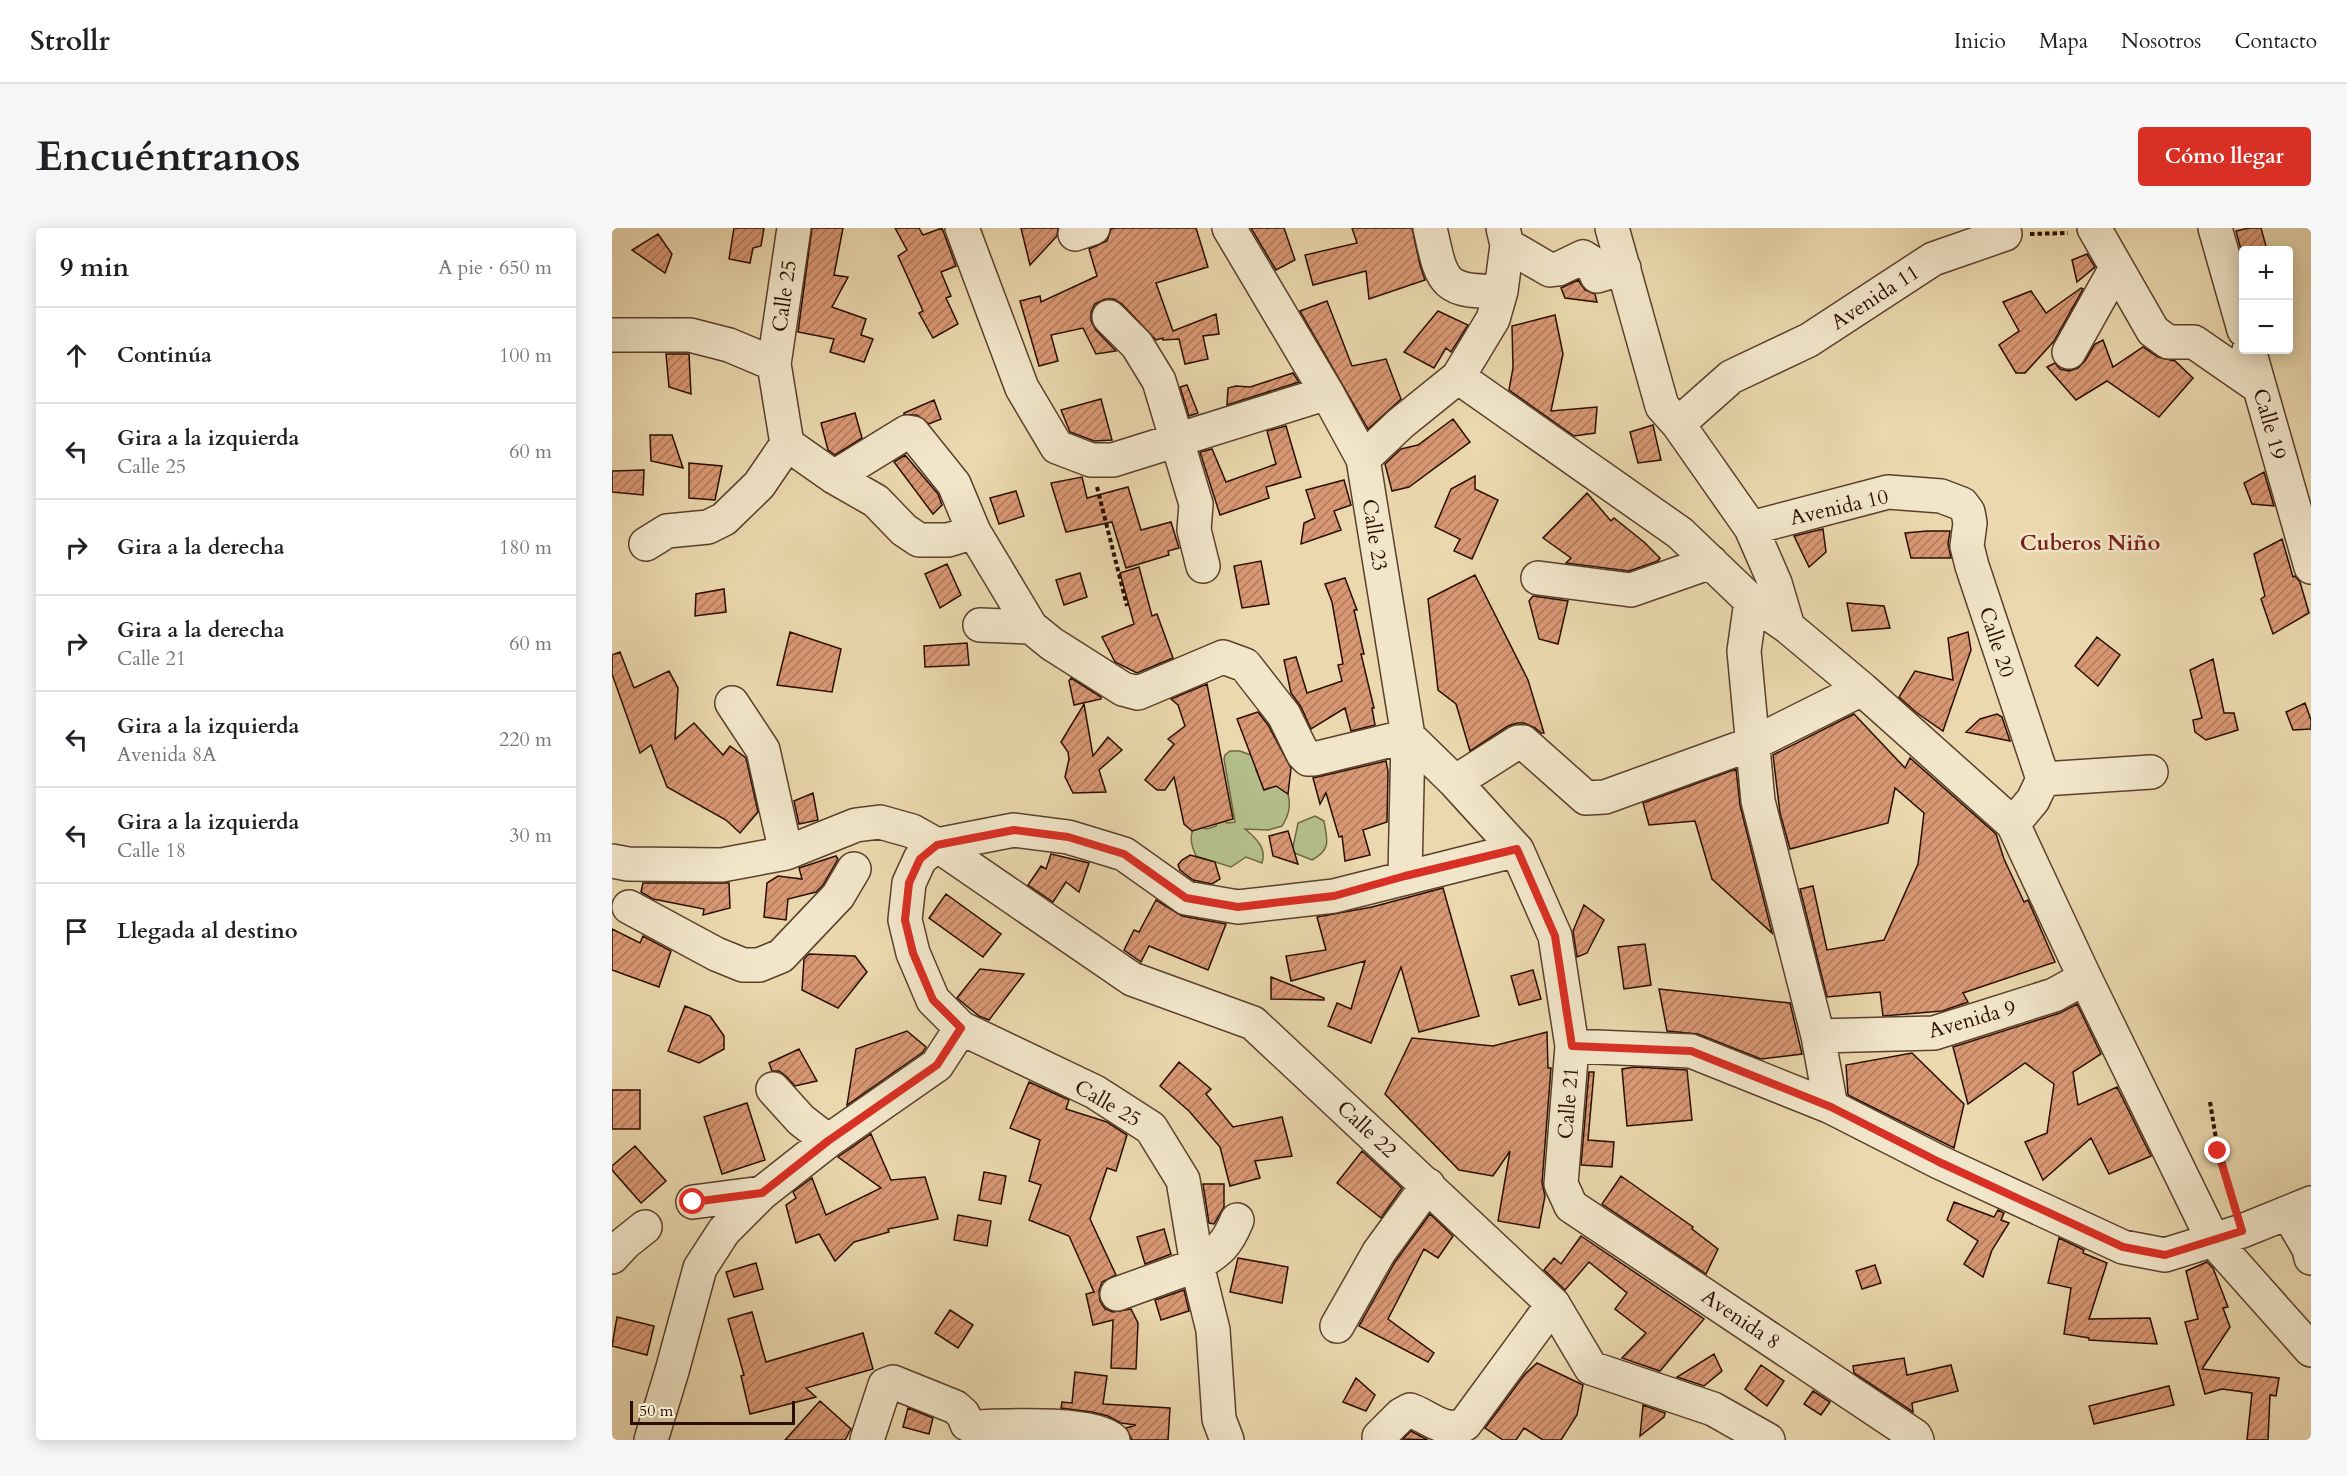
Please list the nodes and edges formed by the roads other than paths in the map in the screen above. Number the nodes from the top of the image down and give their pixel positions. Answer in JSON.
{"nodes":[{"id":1,"x":794,"y":228,"type":"edge"},
{"id":2,"x":963,"y":228,"type":"edge"},
{"id":3,"x":1229,"y":228,"type":"edge"},
{"id":4,"x":1430,"y":228,"type":"edge"},
{"id":5,"x":1612,"y":228,"type":"edge"},
{"id":6,"x":2215,"y":228,"type":"edge"},
{"id":7,"x":2095,"y":230,"type":"edge"},
{"id":8,"x":2006,"y":234,"type":"road end"},
{"id":9,"x":1505,"y":236,"type":"edge"},
{"id":10,"x":2116,"y":267,"type":"junction"},
{"id":11,"x":1623,"y":268,"type":"junction"},
{"id":12,"x":1501,"y":291,"type":"junction"},
{"id":13,"x":2239,"y":312,"type":"edge"},
{"id":14,"x":1109,"y":317,"type":"dead end"},
{"id":15,"x":612,"y":335,"type":"edge"},
{"id":16,"x":2069,"y":352,"type":"dead end"},
{"id":17,"x":2250,"y":354,"type":"edge"},
{"id":18,"x":774,"y":364,"type":"junction"},
{"id":19,"x":1458,"y":377,"type":"junction"},
{"id":20,"x":2259,"y":387,"type":"junction"},
{"id":21,"x":1327,"y":393,"type":"junction"},
{"id":22,"x":1678,"y":424,"type":"junction"},
{"id":23,"x":1178,"y":440,"type":"junction"},
{"id":24,"x":787,"y":444,"type":"junction"},
{"id":25,"x":1363,"y":459,"type":"junction"},
{"id":26,"x":834,"y":477,"type":"junction"},
{"id":27,"x":1962,"y":504,"type":"joint"},
{"id":28,"x":1751,"y":528,"type":"junction"},
{"id":29,"x":975,"y":532,"type":"junction"},
{"id":30,"x":646,"y":544,"type":"dead end"},
{"id":31,"x":1711,"y":562,"type":"junction"},
{"id":32,"x":1203,"y":566,"type":"dead end"},
{"id":33,"x":2311,"y":567,"type":"edge"},
{"id":34,"x":1538,"y":578,"type":"dead end"},
{"id":35,"x":1751,"y":601,"type":"junction"},
{"id":36,"x":980,"y":625,"type":"dead end"},
{"id":37,"x":1031,"y":627,"type":"junction"},
{"id":38,"x":1788,"y":627,"type":"junction"},
{"id":39,"x":1862,"y":689,"type":"junction"},
{"id":40,"x":732,"y":704,"type":"dead end"},
{"id":41,"x":1408,"y":736,"type":"junction"},
{"id":42,"x":1754,"y":743,"type":"junction"},
{"id":43,"x":2151,"y":772,"type":"dead end"},
{"id":44,"x":2043,"y":779,"type":"junction"},
{"id":45,"x":1455,"y":782,"type":"junction"},
{"id":46,"x":2013,"y":824,"type":"junction"},
{"id":47,"x":937,"y":845,"type":"junction"},
{"id":48,"x":1517,"y":849,"type":"junction"},
{"id":49,"x":786,"y":853,"type":"junction"},
{"id":50,"x":620,"y":863,"type":"edge"},
{"id":51,"x":854,"y":869,"type":"dead end"},
{"id":52,"x":1405,"y":876,"type":"junction"},
{"id":53,"x":620,"y":911,"type":"edge"},
{"id":54,"x":2085,"y":978,"type":"junction"},
{"id":55,"x":961,"y":1028,"type":"junction"},
{"id":56,"x":1818,"y":1036,"type":"junction"},
{"id":57,"x":1572,"y":1046,"type":"junction"},
{"id":58,"x":773,"y":1089,"type":"dead end"},
{"id":59,"x":1831,"y":1107,"type":"junction"},
{"id":60,"x":828,"y":1141,"type":"junction"},
{"id":61,"x":1428,"y":1185,"type":"junction"},
{"id":62,"x":762,"y":1193,"type":"junction"},
{"id":63,"x":1565,"y":1197,"type":"joint"},
{"id":64,"x":693,"y":1202,"type":"dead end"},
{"id":65,"x":2300,"y":1208,"type":"edge"},
{"id":66,"x":1237,"y":1220,"type":"dead end"},
{"id":67,"x":645,"y":1227,"type":"dead end"},
{"id":68,"x":2228,"y":1236,"type":"junction"},
{"id":69,"x":612,"y":1257,"type":"edge"},
{"id":70,"x":2311,"y":1258,"type":"edge"},
{"id":71,"x":1197,"y":1265,"type":"junction"},
{"id":72,"x":1117,"y":1294,"type":"dead end"},
{"id":73,"x":1553,"y":1304,"type":"junction"},
{"id":74,"x":1337,"y":1326,"type":"dead end"},
{"id":75,"x":2311,"y":1350,"type":"edge"},
{"id":76,"x":1379,"y":1437,"type":"dead end"},
{"id":77,"x":651,"y":1440,"type":"edge"},
{"id":78,"x":867,"y":1440,"type":"edge"},
{"id":79,"x":1113,"y":1440,"type":"edge"},
{"id":80,"x":1227,"y":1440,"type":"edge"},
{"id":81,"x":1768,"y":1440,"type":"edge"},
{"id":82,"x":1917,"y":1440,"type":"edge"}],
"edges":[{"from":1,"to":18,"type":"street","name":"Calle 25"},
{"from":2,"to":23,"type":"street"},
{"from":3,"to":21,"type":"street","name":"Calle 23"},
{"from":4,"to":12,"type":"street"},
{"from":5,"to":11,"type":"street"},
{"from":6,"to":13,"type":"street"},
{"from":7,"to":10,"type":"street"},
{"from":8,"to":22,"type":"street","name":"Avenida 11"},
{"from":9,"to":11,"type":"street"},
{"from":9,"to":12,"type":"street"},
{"from":10,"to":16,"type":"street"},
{"from":10,"to":20,"type":"street"},
{"from":11,"to":22,"type":"street"},
{"from":12,"to":19,"type":"street"},
{"from":14,"to":23,"type":"street"},
{"from":15,"to":18,"type":"street"},
{"from":17,"to":20,"type":"street","name":"Calle 19"},
{"from":18,"to":24,"type":"street","name":"Calle 25"},
{"from":19,"to":25,"type":"street"},
{"from":19,"to":31,"type":"street"},
{"from":20,"to":33,"type":"street","name":"Calle 19"},
{"from":21,"to":23,"type":"street"},
{"from":21,"to":25,"type":"street","name":"Calle 23"},
{"from":22,"to":28,"type":"street"},
{"from":23,"to":32,"type":"street"},
{"from":24,"to":26,"type":"street"},
{"from":24,"to":30,"type":"street"},
{"from":25,"to":41,"type":"street","name":"Calle 23"},
{"from":26,"to":29,"type":"street"},
{"from":26,"to":29,"type":"street"},
{"from":27,"to":28,"type":"street","name":"Avenida 10"},
{"from":27,"to":44,"type":"street","name":"Calle 20"},
{"from":28,"to":38,"type":"street"},
{"from":29,"to":37,"type":"street"},
{"from":31,"to":34,"type":"street"},
{"from":31,"to":35,"type":"street"},
{"from":35,"to":38,"type":"street"},
{"from":35,"to":42,"type":"street"},
{"from":36,"to":37,"type":"street"},
{"from":37,"to":41,"type":"street"},
{"from":38,"to":39,"type":"street"},
{"from":39,"to":42,"type":"street"},
{"from":39,"to":46,"type":"street"},
{"from":40,"to":49,"type":"street"},
{"from":41,"to":45,"type":"street","name":"Calle 21"},
{"from":41,"to":52,"type":"street","name":"Calle 23"},
{"from":42,"to":45,"type":"street"},
{"from":42,"to":56,"type":"street"},
{"from":43,"to":44,"type":"street"},
{"from":44,"to":46,"type":"street"},
{"from":45,"to":48,"type":"street","name":"Calle 21"},
{"from":46,"to":54,"type":"street"},
{"from":47,"to":49,"type":"street","name":"Calle 22"},
{"from":47,"to":52,"type":"street"},
{"from":47,"to":55,"type":"street","name":"Calle 25"},
{"from":47,"to":61,"type":"street","name":"Calle 22"},
{"from":48,"to":52,"type":"street"},
{"from":48,"to":57,"type":"street","name":"Calle 21"},
{"from":49,"to":50,"type":"street","name":"Calle 22"},
{"from":50,"to":53,"type":"street"},
{"from":51,"to":53,"type":"street"},
{"from":54,"to":56,"type":"street","name":"Avenida 9"},
{"from":54,"to":68,"type":"street"},
{"from":55,"to":60,"type":"street"},
{"from":55,"to":71,"type":"street","name":"Calle 25"},
{"from":56,"to":59,"type":"street"},
{"from":57,"to":59,"type":"street"},
{"from":57,"to":63,"type":"street","name":"Calle 21"},
{"from":58,"to":60,"type":"street"},
{"from":59,"to":68,"type":"street"},
{"from":60,"to":62,"type":"street"},
{"from":61,"to":73,"type":"street","name":"Calle 22"},
{"from":61,"to":74,"type":"street"},
{"from":62,"to":64,"type":"street"},
{"from":62,"to":77,"type":"street"},
{"from":63,"to":82,"type":"street","name":"Avenida 8"},
{"from":65,"to":68,"type":"street"},
{"from":65,"to":70,"type":"street"},
{"from":66,"to":71,"type":"street"},
{"from":67,"to":69,"type":"street"},
{"from":68,"to":75,"type":"street"},
{"from":71,"to":72,"type":"street"},
{"from":71,"to":80,"type":"street","name":"Calle 25"},
{"from":73,"to":76,"type":"street"},
{"from":73,"to":81,"type":"street","name":"Calle 22"},
{"from":78,"to":79,"type":"street"}]}
